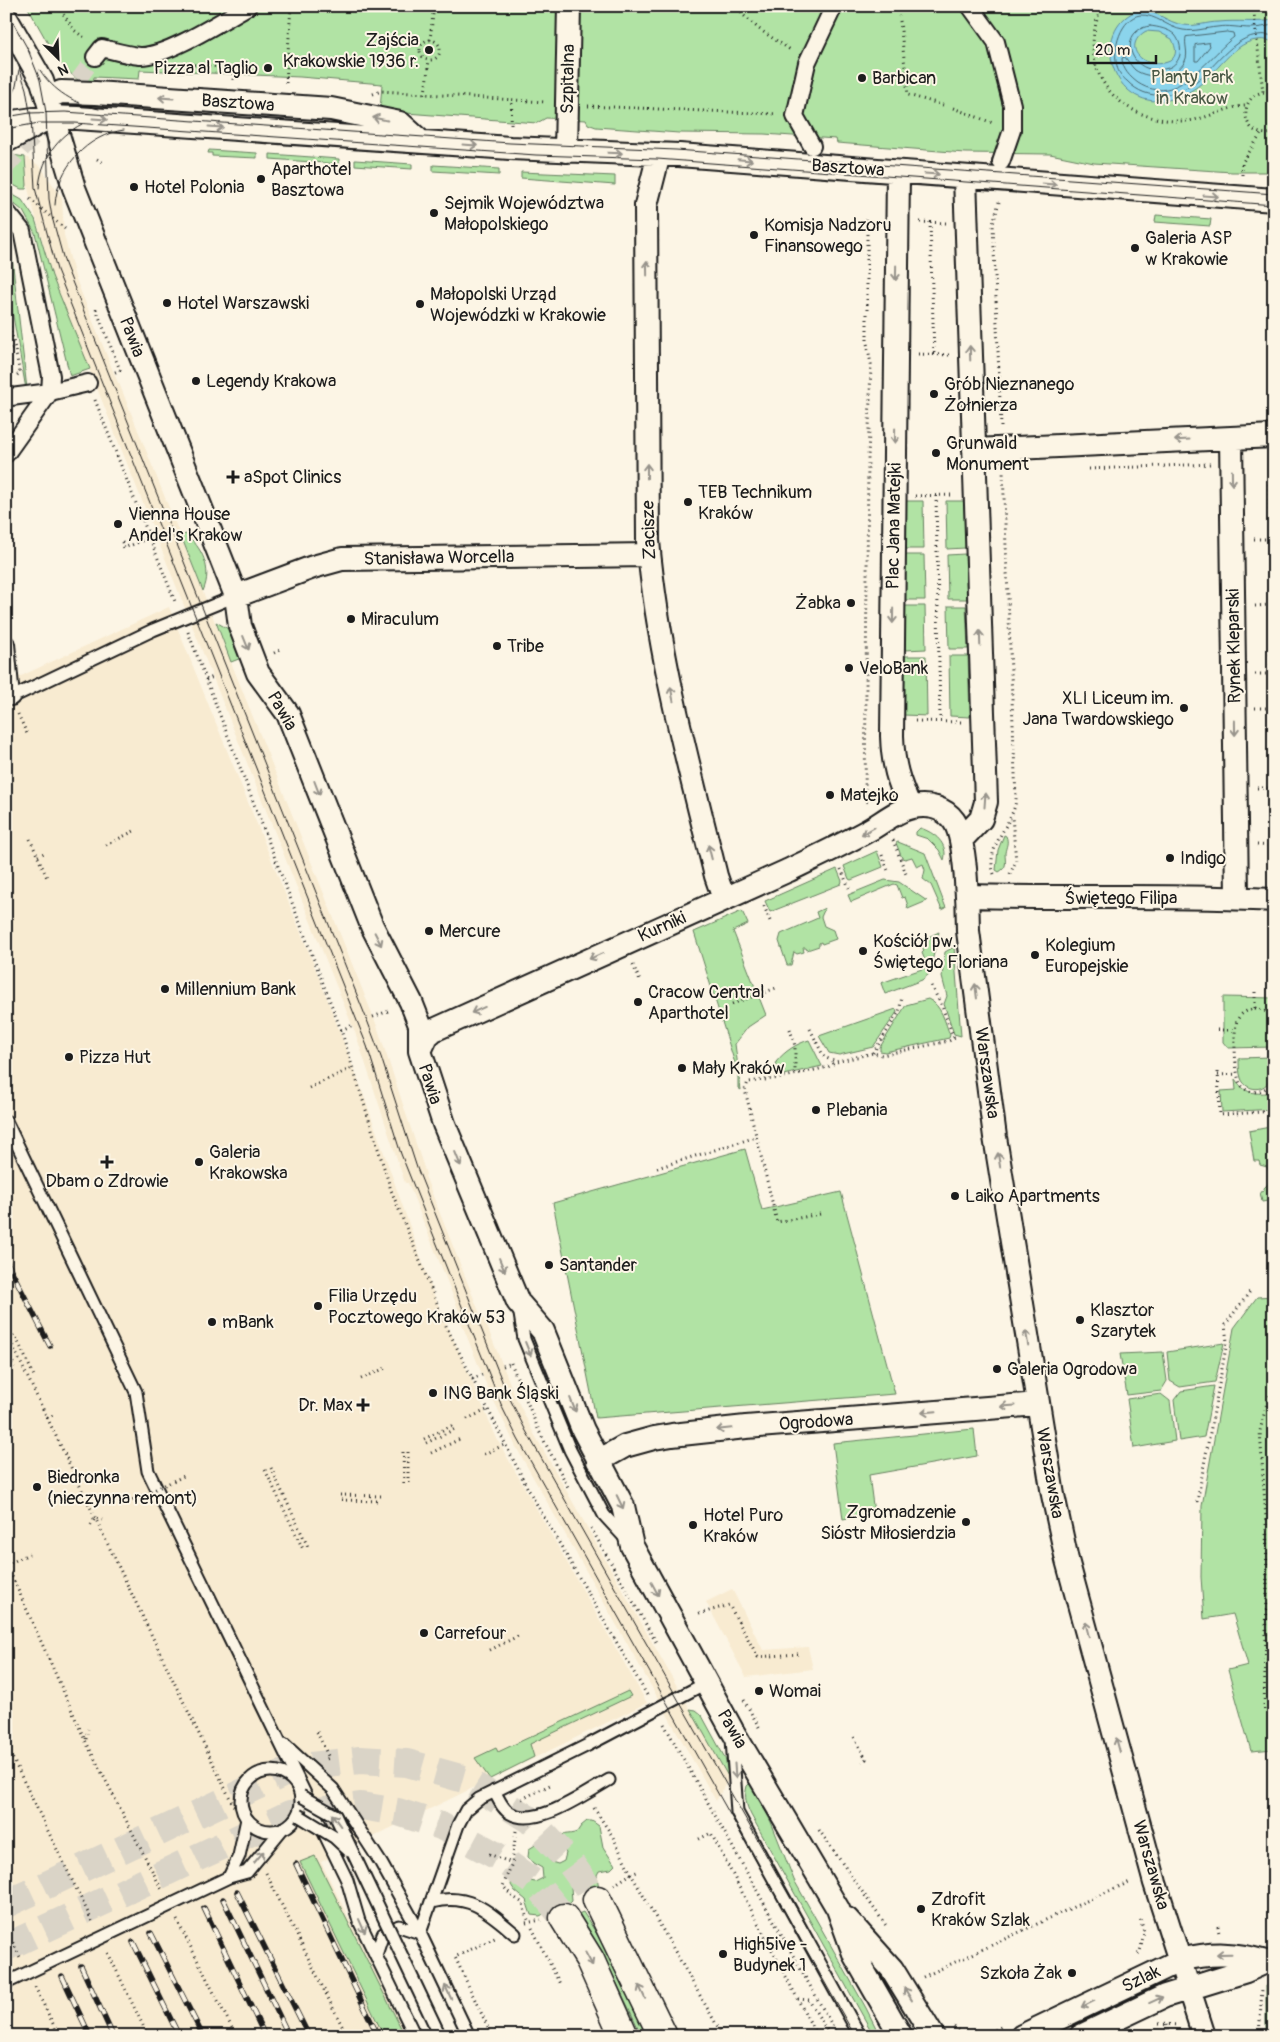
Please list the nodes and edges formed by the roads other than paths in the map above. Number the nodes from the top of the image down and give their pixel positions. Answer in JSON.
{"nodes":[{"id":1,"x":248,"y":6,"type":"edge"},
{"id":2,"x":570,"y":6,"type":"edge"},
{"id":3,"x":834,"y":6,"type":"edge"},
{"id":4,"x":970,"y":6,"type":"edge"},
{"id":5,"x":6,"y":18,"type":"edge"},
{"id":6,"x":99,"y":52,"type":"road end"},
{"id":7,"x":49,"y":107,"type":"junction"},
{"id":8,"x":8,"y":135,"type":"edge"},
{"id":9,"x":812,"y":146,"type":"dead end"},
{"id":10,"x":566,"y":151,"type":"junction"},
{"id":11,"x":658,"y":154,"type":"junction"},
{"id":12,"x":1001,"y":162,"type":"dead end"},
{"id":13,"x":898,"y":172,"type":"junction"},
{"id":14,"x":965,"y":177,"type":"junction"},
{"id":15,"x":1274,"y":200,"type":"edge"},
{"id":16,"x":6,"y":211,"type":"edge"},
{"id":17,"x":88,"y":383,"type":"road end"},
{"id":18,"x":50,"y":392,"type":"junction"},
{"id":19,"x":11,"y":397,"type":"dead end"},
{"id":20,"x":1274,"y":436,"type":"edge"},
{"id":21,"x":1230,"y":438,"type":"junction"},
{"id":22,"x":974,"y":450,"type":"junction"},
{"id":23,"x":6,"y":454,"type":"edge"},
{"id":24,"x":649,"y":555,"type":"junction"},
{"id":25,"x":236,"y":596,"type":"junction"},
{"id":26,"x":6,"y":644,"type":"edge"},
{"id":27,"x":8,"y":697,"type":"edge"},
{"id":28,"x":910,"y":807,"type":"junction"},
{"id":29,"x":961,"y":840,"type":"junction"},
{"id":30,"x":967,"y":896,"type":"junction"},
{"id":31,"x":1237,"y":898,"type":"junction"},
{"id":32,"x":724,"y":899,"type":"junction"},
{"id":33,"x":1274,"y":900,"type":"edge"},
{"id":34,"x":420,"y":1051,"type":"junction"},
{"id":35,"x":6,"y":1121,"type":"edge"},
{"id":36,"x":1038,"y":1404,"type":"junction"},
{"id":37,"x":590,"y":1467,"type":"junction"},
{"id":38,"x":706,"y":1683,"type":"junction"},
{"id":39,"x":732,"y":1730,"type":"junction"},
{"id":40,"x":279,"y":1739,"type":"junction"},
{"id":41,"x":609,"y":1780,"type":"dead end"},
{"id":42,"x":494,"y":1792,"type":"junction"},
{"id":43,"x":301,"y":1796,"type":"junction"},
{"id":44,"x":298,"y":1815,"type":"junction"},
{"id":45,"x":242,"y":1816,"type":"junction"},
{"id":46,"x":283,"y":1828,"type":"junction"},
{"id":47,"x":356,"y":1857,"type":"junction"},
{"id":48,"x":229,"y":1877,"type":"junction"},
{"id":49,"x":597,"y":1900,"type":"tunnel mouth"},
{"id":50,"x":432,"y":1902,"type":"junction"},
{"id":51,"x":838,"y":1909,"type":"junction"},
{"id":52,"x":564,"y":1918,"type":"tunnel mouth"},
{"id":53,"x":518,"y":1930,"type":"road end"},
{"id":54,"x":420,"y":1933,"type":"junction"},
{"id":55,"x":376,"y":1955,"type":"junction"},
{"id":56,"x":1181,"y":1960,"type":"junction"},
{"id":57,"x":1267,"y":1969,"type":"edge"},
{"id":58,"x":6,"y":1983,"type":"edge"},
{"id":59,"x":1190,"y":1988,"type":"junction"},
{"id":60,"x":943,"y":2031,"type":"edge"},
{"id":61,"x":415,"y":2036,"type":"edge"},
{"id":62,"x":440,"y":2036,"type":"edge"},
{"id":63,"x":468,"y":2036,"type":"edge"},
{"id":64,"x":624,"y":2036,"type":"edge"},
{"id":65,"x":663,"y":2036,"type":"edge"},
{"id":66,"x":860,"y":2036,"type":"edge"},
{"id":67,"x":901,"y":2036,"type":"edge"},
{"id":68,"x":1022,"y":2036,"type":"edge"},
{"id":69,"x":1080,"y":2036,"type":"edge"},
{"id":70,"x":1204,"y":2036,"type":"edge"}],
"edges":[{"from":1,"to":6,"type":"street"},
{"from":2,"to":10,"type":"street","name":"Szpitalna"},
{"from":3,"to":9,"type":"street"},
{"from":4,"to":12,"type":"street"},
{"from":5,"to":7,"type":"street","name":"Pawia"},
{"from":7,"to":8,"type":"street","name":"Basztowa"},
{"from":7,"to":10,"type":"street","name":"Basztowa","one_way":true},
{"from":7,"to":25,"type":"street","name":"Pawia"},
{"from":10,"to":11,"type":"street","name":"Basztowa","one_way":true},
{"from":11,"to":13,"type":"street","name":"Basztowa","one_way":true},
{"from":24,"to":11,"type":"street","name":"Zacisze","one_way":true},
{"from":13,"to":14,"type":"street","name":"Basztowa","one_way":true},
{"from":13,"to":28,"type":"street","name":"Plac Jana Matejki","one_way":true},
{"from":14,"to":15,"type":"street","name":"Basztowa","one_way":true},
{"from":22,"to":14,"type":"street","one_way":true},
{"from":16,"to":18,"type":"street"},
{"from":17,"to":18,"type":"street"},
{"from":18,"to":19,"type":"street"},
{"from":18,"to":23,"type":"street"},
{"from":20,"to":21,"type":"street"},
{"from":21,"to":22,"type":"street","one_way":true},
{"from":21,"to":31,"type":"street","name":"Rynek Kleparski","one_way":true},
{"from":29,"to":22,"type":"street","one_way":true},
{"from":24,"to":25,"type":"street","name":"Stanisława Worcella"},
{"from":32,"to":24,"type":"street","name":"Zacisze","one_way":true},
{"from":25,"to":27,"type":"lane"},
{"from":25,"to":34,"type":"street","name":"Pawia","one_way":true},
{"from":26,"to":27,"type":"street"},
{"from":28,"to":29,"type":"street"},
{"from":28,"to":32,"type":"street","name":"Kurniki","one_way":true},
{"from":29,"to":30,"type":"street"},
{"from":30,"to":31,"type":"street","name":"Świętego Filipa"},
{"from":36,"to":30,"type":"street","name":"Warszawska","one_way":true},
{"from":31,"to":33,"type":"street","name":"Świętego Filipa"},
{"from":32,"to":34,"type":"street","name":"Kurniki","one_way":true},
{"from":34,"to":37,"type":"street","name":"Pawia","one_way":true},
{"from":35,"to":40,"type":"lane"},
{"from":36,"to":37,"type":"street","name":"Ogrodowa","one_way":true},
{"from":56,"to":36,"type":"street","name":"Warszawska","one_way":true},
{"from":37,"to":38,"type":"street","name":"Pawia","one_way":true},
{"from":38,"to":39,"type":"street","name":"Pawia"},
{"from":38,"to":42,"type":"lane"},
{"from":39,"to":51,"type":"street","name":"Pawia"},
{"from":39,"to":66,"type":"lane","one_way":true},
{"from":40,"to":54,"type":"lane"},
{"from":40,"to":55,"type":"lane","one_way":true},
{"from":41,"to":42,"type":"lane"},
{"from":42,"to":50,"type":"lane"},
{"from":43,"to":44,"type":"lane"},
{"from":43,"to":45,"type":"lane"},
{"from":47,"to":43,"type":"lane","one_way":true,"bridge":true},
{"from":44,"to":46,"type":"lane"},
{"from":44,"to":47,"type":"lane","bridge":true},
{"from":45,"to":46,"type":"lane"},
{"from":45,"to":48,"type":"lane"},
{"from":48,"to":46,"type":"lane","one_way":true},
{"from":47,"to":62,"type":"lane","bridge":true},
{"from":48,"to":58,"type":"lane"},
{"from":65,"to":49,"type":"street","one_way":true},
{"from":50,"to":53,"type":"lane"},
{"from":50,"to":54,"type":"lane"},
{"from":60,"to":51,"type":"street","name":"Pawia","one_way":true},
{"from":51,"to":67,"type":"street","name":"Pawia"},
{"from":52,"to":64,"type":"street","one_way":true},
{"from":54,"to":55,"type":"lane"},
{"from":63,"to":54,"type":"lane","one_way":true},
{"from":55,"to":61,"type":"lane"},
{"from":57,"to":56,"type":"street","name":"Szlak","one_way":true},
{"from":56,"to":59,"type":"street","name":"Warszawska"},
{"from":56,"to":68,"type":"street","name":"Szlak","one_way":true},
{"from":57,"to":59,"type":"street","name":"Szlak"},
{"from":69,"to":59,"type":"street","name":"Szlak","one_way":true},
{"from":59,"to":70,"type":"street","name":"Warszawska"}]}
